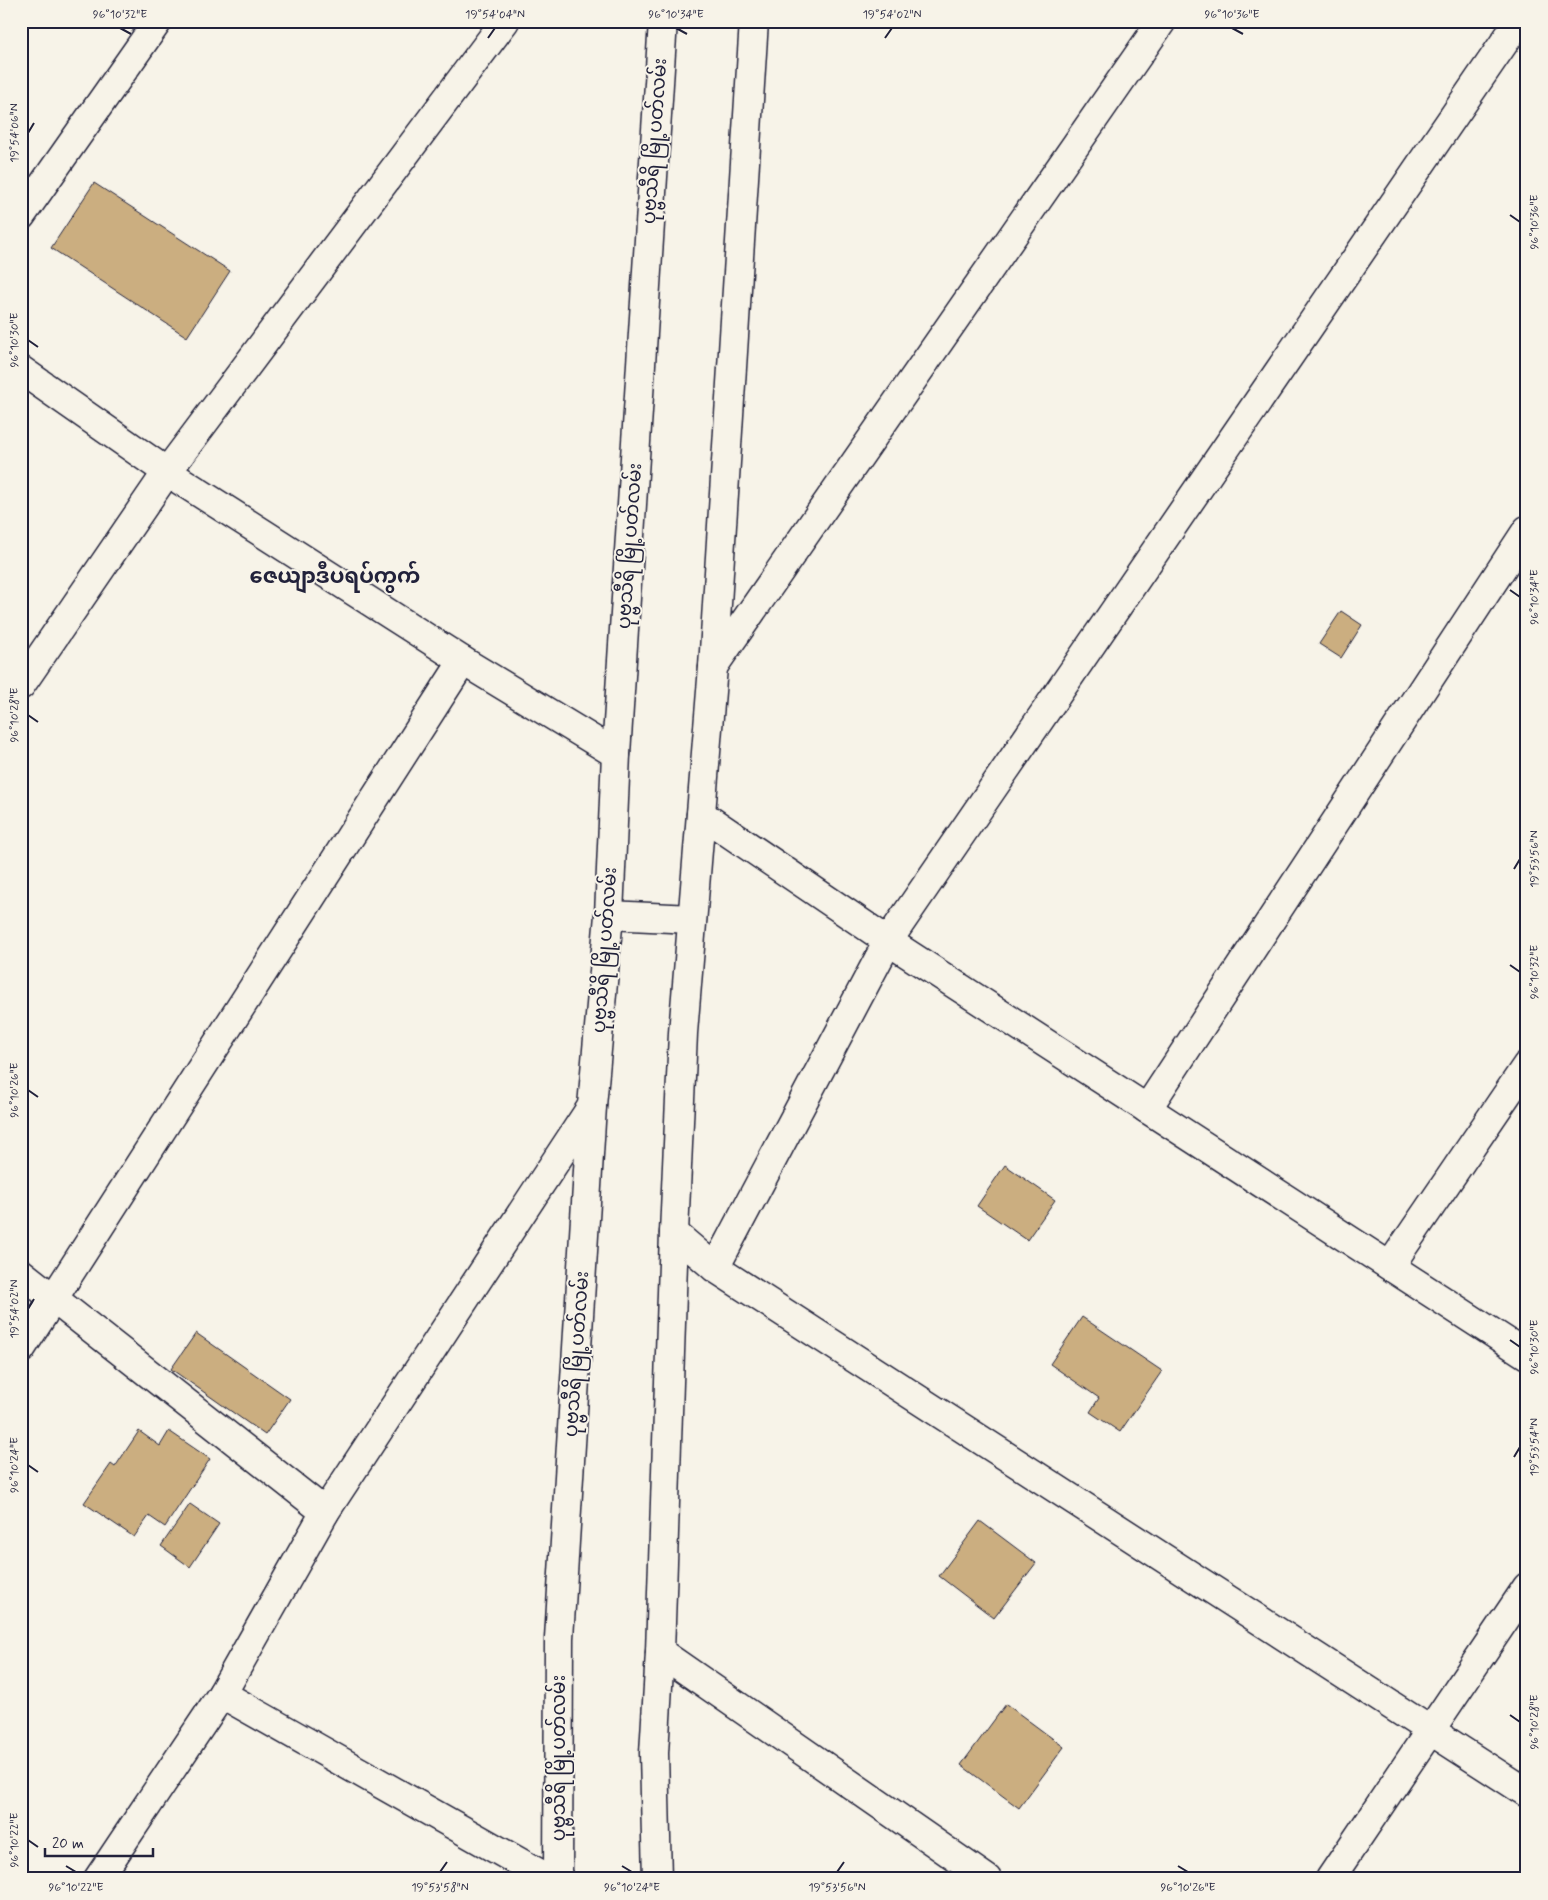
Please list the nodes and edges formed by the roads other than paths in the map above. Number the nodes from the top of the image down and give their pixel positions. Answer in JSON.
{"nodes":[{"id":1,"x":158,"y":21,"type":"edge"},
{"id":2,"x":505,"y":21,"type":"edge"},
{"id":3,"x":663,"y":21,"type":"edge"},
{"id":4,"x":754,"y":21,"type":"edge"},
{"id":5,"x":1162,"y":21,"type":"edge"},
{"id":6,"x":1519,"y":21,"type":"edge"},
{"id":7,"x":21,"y":216,"type":"edge"},
{"id":8,"x":21,"y":370,"type":"edge"},
{"id":9,"x":167,"y":472,"type":"junction"},
{"id":10,"x":1527,"y":530,"type":"edge"},
{"id":11,"x":463,"y":661,"type":"junction"},
{"id":12,"x":713,"y":667,"type":"junction"},
{"id":13,"x":21,"y":685,"type":"edge"},
{"id":14,"x":616,"y":754,"type":"junction"},
{"id":15,"x":701,"y":814,"type":"junction"},
{"id":16,"x":609,"y":914,"type":"junction"},
{"id":17,"x":692,"y":918,"type":"junction"},
{"id":18,"x":888,"y":941,"type":"junction"},
{"id":19,"x":1527,"y":1065,"type":"edge"},
{"id":20,"x":592,"y":1106,"type":"junction"},
{"id":21,"x":1147,"y":1109,"type":"junction"},
{"id":22,"x":674,"y":1233,"type":"junction"},
{"id":23,"x":1390,"y":1266,"type":"junction"},
{"id":24,"x":716,"y":1268,"type":"junction"},
{"id":25,"x":21,"y":1273,"type":"edge"},
{"id":26,"x":54,"y":1300,"type":"junction"},
{"id":27,"x":21,"y":1349,"type":"edge"},
{"id":28,"x":1527,"y":1355,"type":"edge"},
{"id":29,"x":326,"y":1512,"type":"junction"},
{"id":30,"x":1527,"y":1587,"type":"edge"},
{"id":31,"x":660,"y":1652,"type":"junction"},
{"id":32,"x":222,"y":1694,"type":"junction"},
{"id":33,"x":1430,"y":1730,"type":"junction"},
{"id":34,"x":1527,"y":1793,"type":"edge"},
{"id":35,"x":98,"y":1879,"type":"edge"},
{"id":36,"x":549,"y":1879,"type":"edge"},
{"id":37,"x":558,"y":1879,"type":"edge"},
{"id":38,"x":657,"y":1879,"type":"edge"},
{"id":39,"x":987,"y":1879,"type":"edge"},
{"id":40,"x":1330,"y":1879,"type":"edge"}],
"edges":[{"from":1,"to":7,"type":"street"},
{"from":2,"to":9,"type":"street"},
{"from":3,"to":14,"type":"street","name":"ပုဗ္ဗသီရိ မြို့ပတ်လမ်း"},
{"from":4,"to":12,"type":"street"},
{"from":5,"to":12,"type":"street"},
{"from":6,"to":18,"type":"street"},
{"from":8,"to":9,"type":"street"},
{"from":9,"to":11,"type":"street"},
{"from":9,"to":13,"type":"street"},
{"from":10,"to":21,"type":"street"},
{"from":11,"to":14,"type":"street"},
{"from":11,"to":26,"type":"street"},
{"from":12,"to":15,"type":"street"},
{"from":14,"to":16,"type":"street","name":"ပုဗ္ဗသီရိ မြို့ပတ်လမ်း"},
{"from":15,"to":17,"type":"street"},
{"from":15,"to":18,"type":"street"},
{"from":16,"to":17,"type":"street"},
{"from":16,"to":20,"type":"street","name":"ပုဗ္ဗသီရိ မြို့ပတ်လမ်း"},
{"from":17,"to":22,"type":"street"},
{"from":18,"to":21,"type":"street"},
{"from":18,"to":24,"type":"street"},
{"from":19,"to":23,"type":"street"},
{"from":20,"to":29,"type":"street"},
{"from":20,"to":37,"type":"street","name":"ပုဗ္ဗသီရိ မြို့ပတ်လမ်း"},
{"from":21,"to":23,"type":"street"},
{"from":22,"to":24,"type":"street"},
{"from":22,"to":31,"type":"street"},
{"from":23,"to":28,"type":"street"},
{"from":24,"to":33,"type":"street"},
{"from":25,"to":26,"type":"street"},
{"from":26,"to":27,"type":"street"},
{"from":26,"to":29,"type":"street"},
{"from":29,"to":32,"type":"street"},
{"from":30,"to":33,"type":"street"},
{"from":31,"to":38,"type":"street"},
{"from":31,"to":39,"type":"street"},
{"from":32,"to":35,"type":"street"},
{"from":32,"to":36,"type":"street"},
{"from":33,"to":34,"type":"street"},
{"from":33,"to":40,"type":"street"}]}
